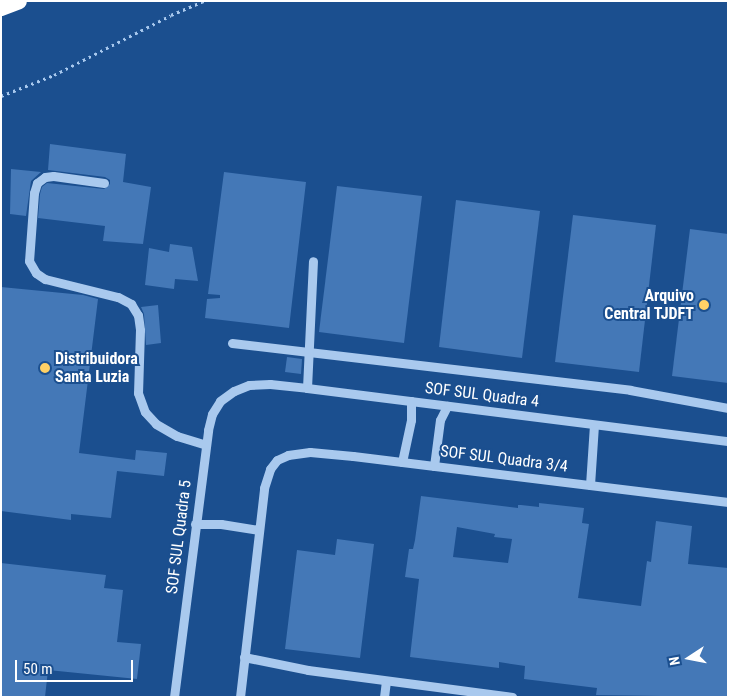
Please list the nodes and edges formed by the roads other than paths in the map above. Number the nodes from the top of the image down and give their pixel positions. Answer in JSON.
{"nodes":[{"id":1,"x":19,"y":1,"type":"edge"},
{"id":2,"x":1,"y":8,"type":"edge"},
{"id":3,"x":104,"y":183,"type":"dead end"},
{"id":4,"x":313,"y":261,"type":"dead end"},
{"id":5,"x":232,"y":343,"type":"dead end"},
{"id":6,"x":308,"y":353,"type":"junction"},
{"id":7,"x":307,"y":388,"type":"junction"},
{"id":8,"x":234,"y":391,"type":"joint"},
{"id":9,"x":411,"y":402,"type":"junction"},
{"id":10,"x":447,"y":406,"type":"junction"},
{"id":11,"x":728,"y":408,"type":"edge"},
{"id":12,"x":594,"y":425,"type":"junction"},
{"id":13,"x":728,"y":441,"type":"edge"},
{"id":14,"x":206,"y":445,"type":"junction"},
{"id":15,"x":402,"y":462,"type":"junction"},
{"id":16,"x":434,"y":466,"type":"junction"},
{"id":17,"x":590,"y":485,"type":"junction"},
{"id":18,"x":728,"y":502,"type":"edge"},
{"id":19,"x":195,"y":524,"type":"junction"},
{"id":20,"x":259,"y":530,"type":"junction"},
{"id":21,"x":244,"y":657,"type":"junction"},
{"id":22,"x":386,"y":681,"type":"junction"},
{"id":23,"x":174,"y":697,"type":"edge"},
{"id":24,"x":240,"y":697,"type":"edge"},
{"id":25,"x":384,"y":697,"type":"edge"},
{"id":26,"x":512,"y":697,"type":"edge"}],
"edges":[{"from":1,"to":2,"type":"highway"},
{"from":3,"to":14,"type":"street"},
{"from":4,"to":6,"type":"street"},
{"from":5,"to":6,"type":"street"},
{"from":6,"to":7,"type":"street"},
{"from":6,"to":11,"type":"street"},
{"from":7,"to":8,"type":"street","name":"SOF SUL Quadra 4"},
{"from":7,"to":9,"type":"street","name":"SOF SUL Quadra 4"},
{"from":8,"to":14,"type":"street","name":"SOF SUL Quadra 5"},
{"from":9,"to":10,"type":"street","name":"SOF SUL Quadra 4"},
{"from":9,"to":15,"type":"street"},
{"from":10,"to":12,"type":"street","name":"SOF SUL Quadra 4"},
{"from":10,"to":16,"type":"street"},
{"from":12,"to":13,"type":"street","name":"SOF SUL Quadra 4"},
{"from":12,"to":17,"type":"street"},
{"from":14,"to":19,"type":"street","name":"SOF SUL Quadra 5"},
{"from":15,"to":16,"type":"street","name":"SOF SUL Quadra 3/4"},
{"from":15,"to":20,"type":"street","name":"SOF SUL Quadra 3/4"},
{"from":16,"to":17,"type":"street","name":"SOF SUL Quadra 3/4"},
{"from":17,"to":18,"type":"street","name":"SOF SUL Quadra 3/4"},
{"from":19,"to":20,"type":"street"},
{"from":19,"to":23,"type":"street","name":"SOF SUL Quadra 5"},
{"from":20,"to":21,"type":"street"},
{"from":21,"to":22,"type":"street"},
{"from":21,"to":24,"type":"street"},
{"from":22,"to":25,"type":"street"},
{"from":22,"to":26,"type":"street"}]}
